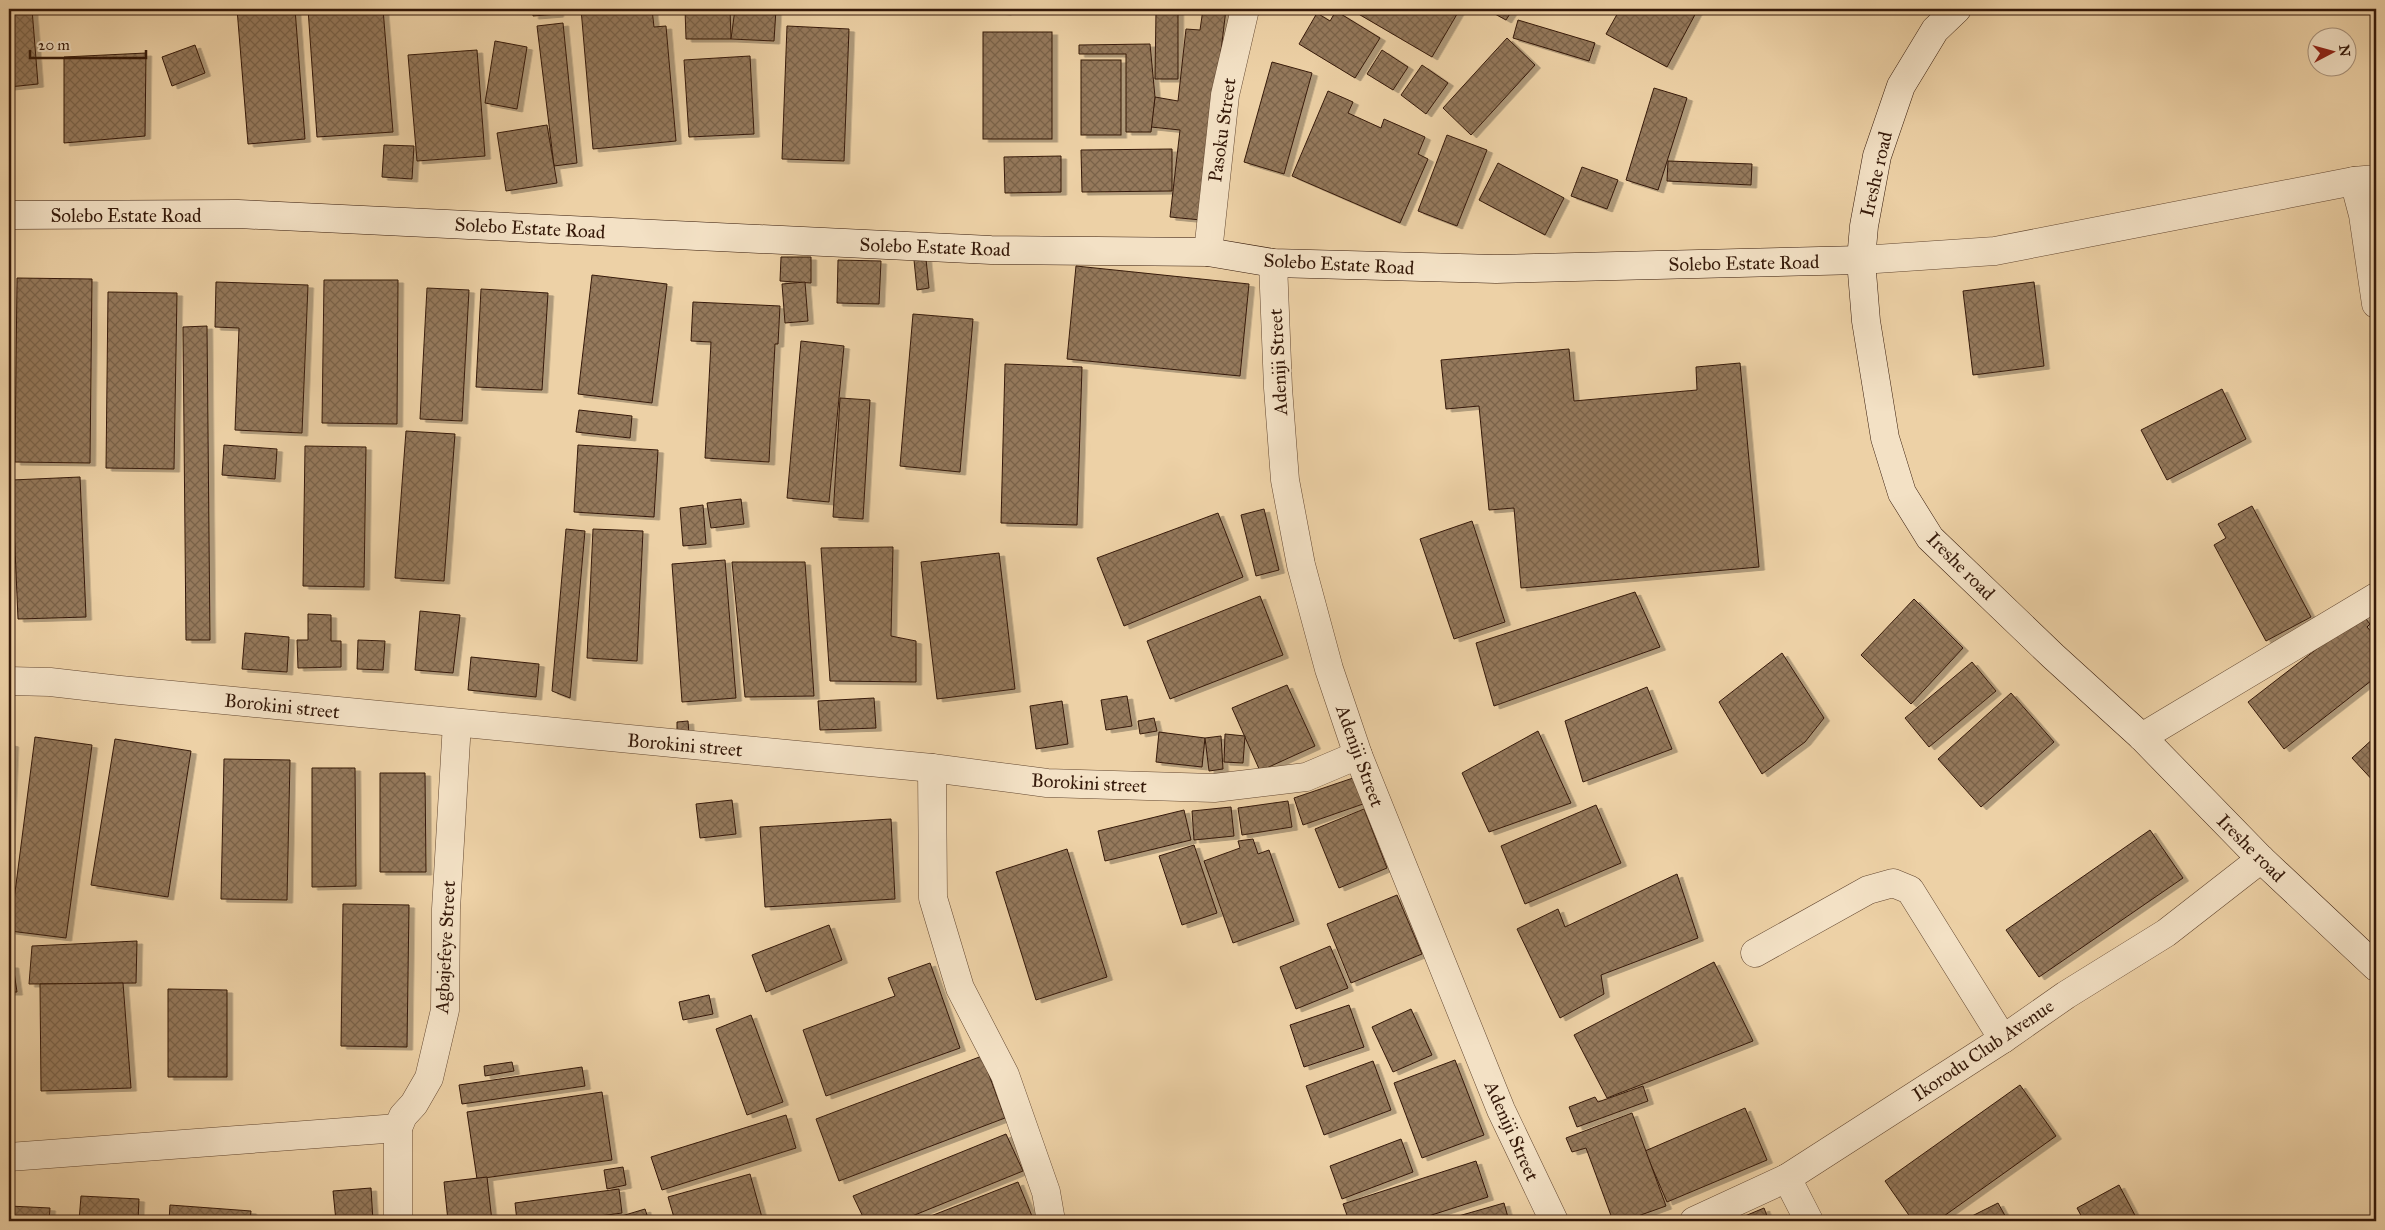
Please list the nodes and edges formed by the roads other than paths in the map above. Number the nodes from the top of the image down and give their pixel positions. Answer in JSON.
{"nodes":[{"id":1,"x":1245,"y":9,"type":"edge"},
{"id":2,"x":1957,"y":9,"type":"edge"},
{"id":3,"x":2365,"y":180,"type":"edge"},
{"id":4,"x":9,"y":215,"type":"edge"},
{"id":5,"x":1208,"y":252,"type":"junction"},
{"id":6,"x":1861,"y":260,"type":"junction"},
{"id":7,"x":1274,"y":263,"type":"junction"},
{"id":8,"x":2376,"y":304,"type":"edge"},
{"id":9,"x":2376,"y":597,"type":"edge"},
{"id":10,"x":9,"y":681,"type":"edge"},
{"id":11,"x":457,"y":723,"type":"junction"},
{"id":12,"x":2142,"y":737,"type":"junction"},
{"id":13,"x":1358,"y":755,"type":"junction"},
{"id":14,"x":932,"y":768,"type":"junction"},
{"id":15,"x":2261,"y":859,"type":"junction"},
{"id":16,"x":1755,"y":953,"type":"dead end"},
{"id":17,"x":2376,"y":967,"type":"edge"},
{"id":18,"x":2003,"y":1039,"type":"junction"},
{"id":19,"x":398,"y":1128,"type":"junction"},
{"id":20,"x":9,"y":1157,"type":"edge"},
{"id":21,"x":1787,"y":1178,"type":"junction"},
{"id":22,"x":398,"y":1221,"type":"edge"},
{"id":23,"x":1051,"y":1221,"type":"edge"},
{"id":24,"x":1554,"y":1221,"type":"edge"},
{"id":25,"x":1694,"y":1221,"type":"edge"},
{"id":26,"x":1809,"y":1221,"type":"edge"}],
"edges":[{"from":1,"to":5,"type":"street","name":"Pasoku Street"},
{"from":2,"to":6,"type":"street","name":"Ireshe road"},
{"from":3,"to":6,"type":"street","name":"Solebo Estate Road"},
{"from":3,"to":8,"type":"street"},
{"from":4,"to":5,"type":"street","name":"Solebo Estate Road"},
{"from":5,"to":7,"type":"street","name":"Solebo Estate Road"},
{"from":6,"to":7,"type":"street","name":"Solebo Estate Road"},
{"from":6,"to":12,"type":"street","name":"Ireshe road"},
{"from":7,"to":13,"type":"street","name":"Adeniji Street"},
{"from":9,"to":12,"type":"street"},
{"from":10,"to":11,"type":"street","name":"Borokini street"},
{"from":11,"to":14,"type":"street","name":"Borokini street"},
{"from":11,"to":19,"type":"street","name":"Agbajefeye Street"},
{"from":12,"to":15,"type":"street","name":"Ireshe road"},
{"from":13,"to":14,"type":"street","name":"Borokini street"},
{"from":13,"to":24,"type":"street","name":"Adeniji Street"},
{"from":14,"to":23,"type":"street"},
{"from":15,"to":17,"type":"street","name":"Ireshe road"},
{"from":15,"to":18,"type":"street","name":"Ikorodu Club Avenue"},
{"from":16,"to":18,"type":"street"},
{"from":18,"to":21,"type":"street","name":"Ikorodu Club Avenue"},
{"from":19,"to":20,"type":"street"},
{"from":19,"to":22,"type":"street"},
{"from":21,"to":25,"type":"street","name":"Ikorodu Club Avenue"},
{"from":21,"to":26,"type":"street"}]}
